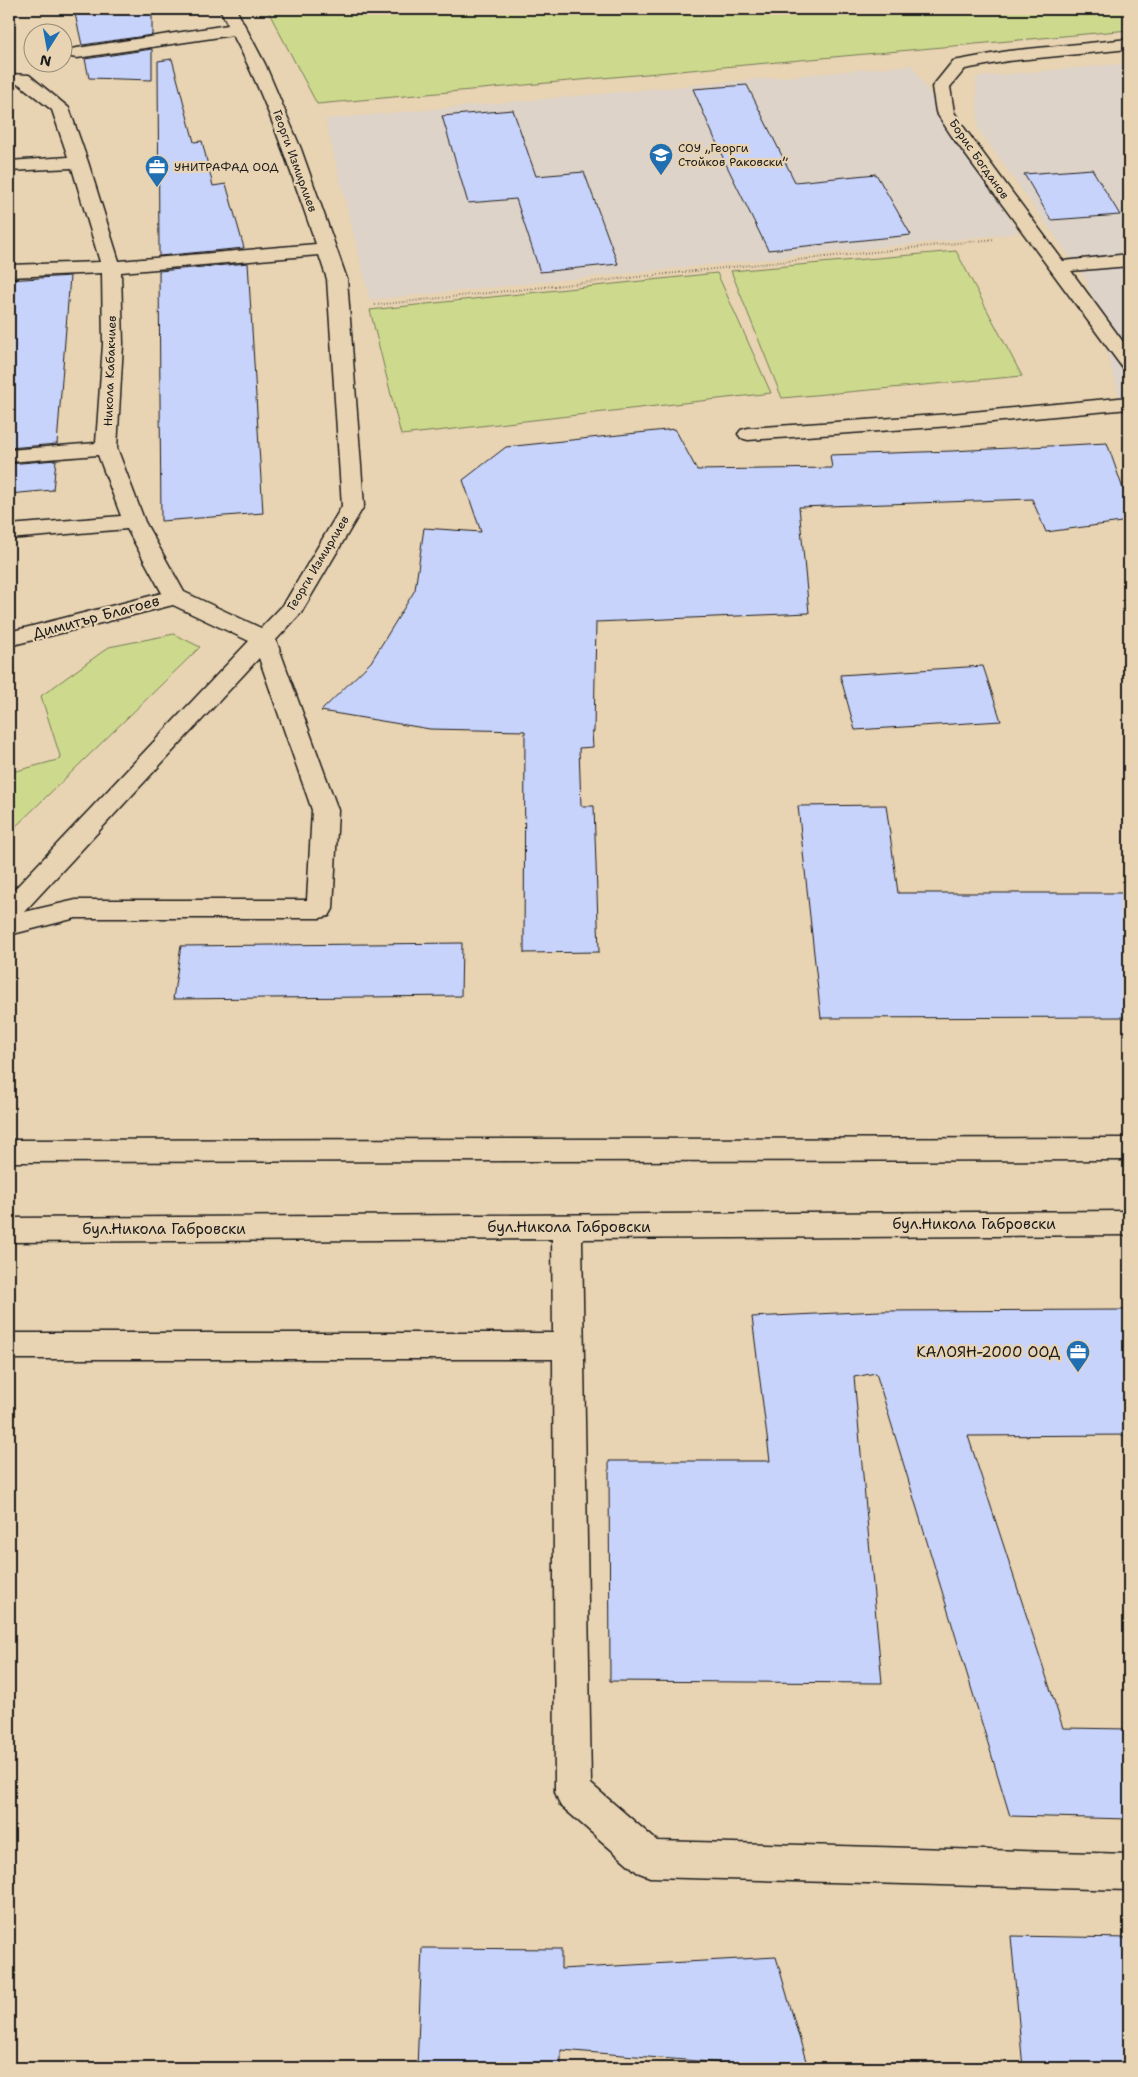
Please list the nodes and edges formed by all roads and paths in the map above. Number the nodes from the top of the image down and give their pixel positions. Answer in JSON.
{"nodes":[{"id":1,"x":228,"y":9,"type":"edge"},
{"id":2,"x":238,"y":29,"type":"junction"},
{"id":3,"x":1129,"y":44,"type":"edge"},
{"id":4,"x":77,"y":53,"type":"dead end"},
{"id":5,"x":9,"y":79,"type":"edge"},
{"id":6,"x":78,"y":162,"type":"junction"},
{"id":7,"x":9,"y":166,"type":"edge"},
{"id":8,"x":1033,"y":235,"type":"junction"},
{"id":9,"x":327,"y":249,"type":"junction"},
{"id":10,"x":1129,"y":260,"type":"edge"},
{"id":11,"x":111,"y":267,"type":"junction"},
{"id":12,"x":1057,"y":267,"type":"junction"},
{"id":13,"x":9,"y":271,"type":"edge"},
{"id":14,"x":339,"y":309,"type":"junction"},
{"id":15,"x":1129,"y":364,"type":"edge"},
{"id":16,"x":1129,"y":403,"type":"edge"},
{"id":17,"x":748,"y":434,"type":"dead end"},
{"id":18,"x":106,"y":448,"type":"junction"},
{"id":19,"x":9,"y":456,"type":"edge"},
{"id":20,"x":134,"y":522,"type":"junction"},
{"id":21,"x":9,"y":532,"type":"edge"},
{"id":22,"x":175,"y":597,"type":"junction"},
{"id":23,"x":9,"y":639,"type":"edge"},
{"id":24,"x":264,"y":640,"type":"junction"},
{"id":25,"x":9,"y":911,"type":"edge"},
{"id":26,"x":9,"y":925,"type":"edge"},
{"id":27,"x":1129,"y":1149,"type":"edge"},
{"id":28,"x":9,"y":1150,"type":"edge"},
{"id":29,"x":1129,"y":1223,"type":"edge"},
{"id":30,"x":567,"y":1226,"type":"junction"},
{"id":31,"x":9,"y":1230,"type":"edge"},
{"id":32,"x":9,"y":1346,"type":"edge"},
{"id":33,"x":567,"y":1346,"type":"junction"},
{"id":34,"x":1129,"y":1872,"type":"edge"}],
"edges":[{"from":1,"to":2,"type":"street","name":"Георги Измирлиев"},
{"from":2,"to":4,"type":"street"},
{"from":2,"to":9,"type":"street","name":"Георги Измирлиев"},
{"from":3,"to":8,"type":"street","name":"Борис Богданов"},
{"from":5,"to":6,"type":"street","name":"Никола Кабакчиев"},
{"from":6,"to":7,"type":"street"},
{"from":6,"to":11,"type":"street","name":"Никола Кабакчиев"},
{"from":8,"to":12,"type":"street","name":"Борис Богданов"},
{"from":8,"to":14,"type":"path"},
{"from":9,"to":11,"type":"street"},
{"from":9,"to":14,"type":"street","name":"Георги Измирлиев"},
{"from":10,"to":12,"type":"street"},
{"from":11,"to":13,"type":"street"},
{"from":11,"to":18,"type":"street","name":"Никола Кабакчиев"},
{"from":12,"to":15,"type":"street","name":"Борис Богданов"},
{"from":14,"to":24,"type":"street","name":"Георги Измирлиев"},
{"from":16,"to":17,"type":"street"},
{"from":18,"to":19,"type":"street"},
{"from":18,"to":20,"type":"street","name":"Никола Кабакчиев"},
{"from":20,"to":21,"type":"street"},
{"from":20,"to":22,"type":"street","name":"Никола Кабакчиев"},
{"from":22,"to":23,"type":"street","name":"Димитър Благоев"},
{"from":22,"to":24,"type":"street","name":"Димитър Благоев"},
{"from":24,"to":25,"type":"street","name":"Георги Измирлиев"},
{"from":24,"to":26,"type":"street"},
{"from":27,"to":28,"type":"street"},
{"from":29,"to":30,"type":"street","name":"бул.Никола Габровски"},
{"from":30,"to":31,"type":"street","name":"бул.Никола Габровски"},
{"from":30,"to":33,"type":"street"},
{"from":32,"to":33,"type":"street"},
{"from":33,"to":34,"type":"street"}]}
